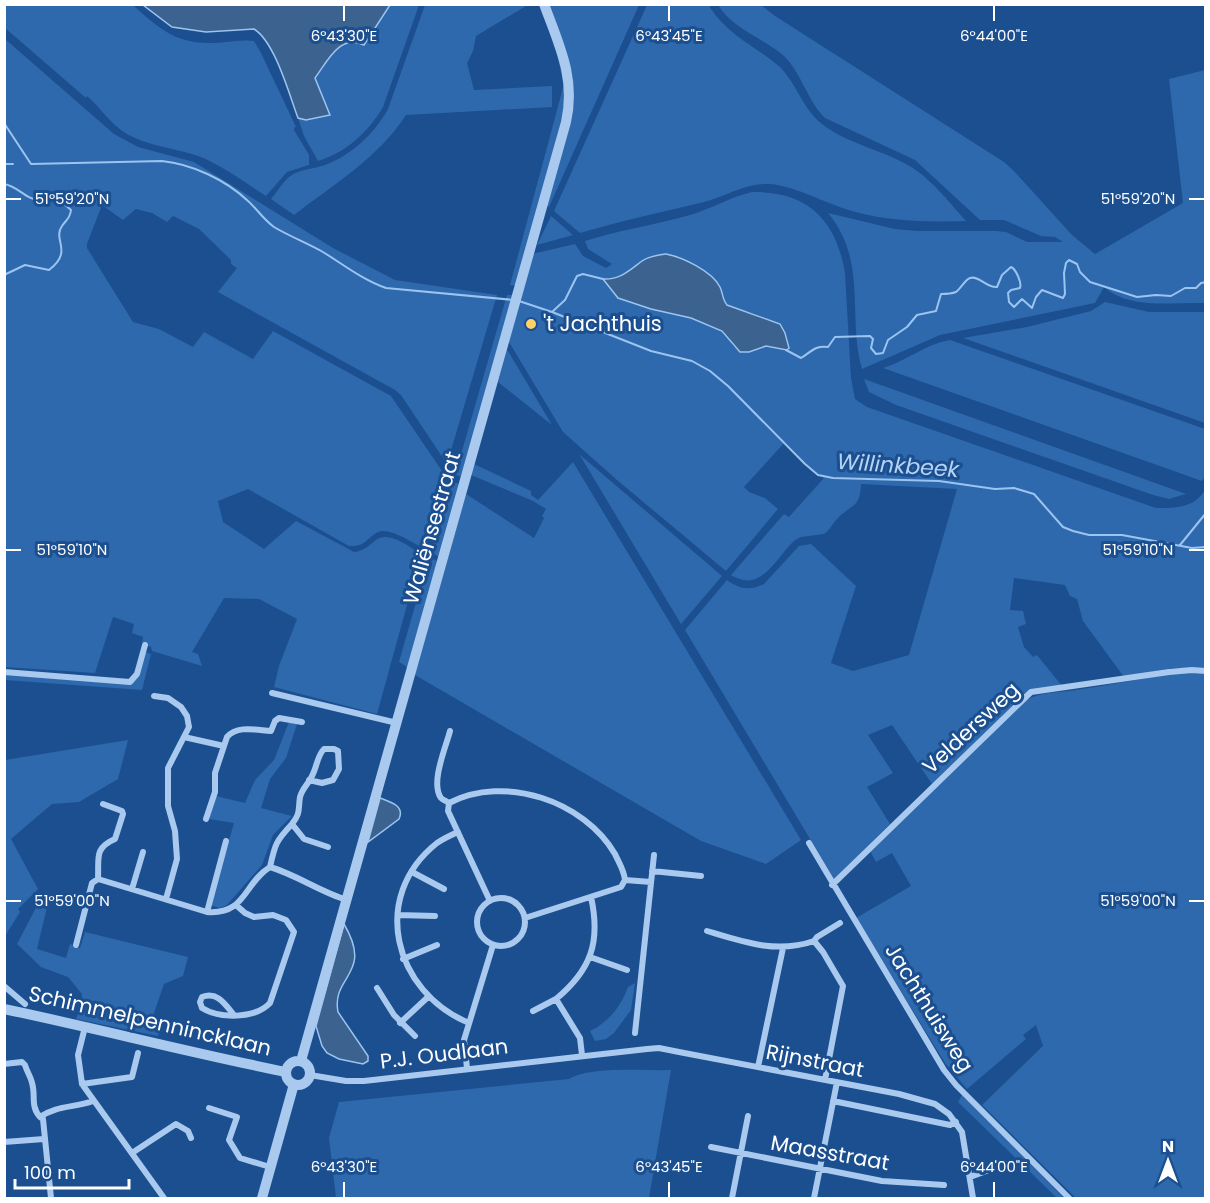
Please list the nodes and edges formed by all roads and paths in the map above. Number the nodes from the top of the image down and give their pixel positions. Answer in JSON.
{"nodes":[{"id":1,"x":544,"y":4,"type":"edge"},
{"id":2,"x":145,"y":645,"type":"dead end"},
{"id":3,"x":1206,"y":671,"type":"edge"},
{"id":4,"x":4,"y":672,"type":"edge"},
{"id":5,"x":272,"y":693,"type":"dead end"},
{"id":6,"x":154,"y":696,"type":"dead end"},
{"id":7,"x":302,"y":722,"type":"dead end"},
{"id":8,"x":398,"y":723,"type":"junction"},
{"id":9,"x":450,"y":731,"type":"dead end"},
{"id":10,"x":184,"y":737,"type":"junction"},
{"id":11,"x":224,"y":746,"type":"junction"},
{"id":12,"x":309,"y":780,"type":"junction"},
{"id":13,"x":449,"y":803,"type":"junction"},
{"id":14,"x":104,"y":804,"type":"dead end"},
{"id":15,"x":206,"y":819,"type":"dead end"},
{"id":16,"x":292,"y":824,"type":"junction"},
{"id":17,"x":458,"y":832,"type":"junction"},
{"id":18,"x":226,"y":841,"type":"dead end"},
{"id":19,"x":809,"y":843,"type":"dead end"},
{"id":20,"x":328,"y":847,"type":"dead end"},
{"id":21,"x":143,"y":852,"type":"dead end"},
{"id":22,"x":654,"y":855,"type":"dead end"},
{"id":23,"x":270,"y":867,"type":"junction"},
{"id":24,"x":652,"y":870,"type":"junction"},
{"id":25,"x":412,"y":872,"type":"junction"},
{"id":26,"x":701,"y":876,"type":"dead end"},
{"id":27,"x":98,"y":879,"type":"junction"},
{"id":28,"x":625,"y":880,"type":"junction"},
{"id":29,"x":651,"y":882,"type":"junction"},
{"id":30,"x":832,"y":885,"type":"junction"},
{"id":31,"x":132,"y":889,"type":"junction"},
{"id":32,"x":444,"y":889,"type":"dead end"},
{"id":33,"x":591,"y":897,"type":"junction"},
{"id":34,"x":166,"y":899,"type":"junction"},
{"id":35,"x":347,"y":900,"type":"junction"},
{"id":36,"x":490,"y":901,"type":"junction"},
{"id":37,"x":236,"y":905,"type":"junction"},
{"id":38,"x":207,"y":912,"type":"junction"},
{"id":39,"x":398,"y":915,"type":"junction"},
{"id":40,"x":435,"y":916,"type":"dead end"},
{"id":41,"x":525,"y":918,"type":"junction"},
{"id":42,"x":840,"y":923,"type":"dead end"},
{"id":43,"x":707,"y":931,"type":"dead end"},
{"id":44,"x":814,"y":941,"type":"junction"},
{"id":45,"x":76,"y":945,"type":"dead end"},
{"id":46,"x":437,"y":945,"type":"dead end"},
{"id":47,"x":493,"y":945,"type":"junction"},
{"id":48,"x":783,"y":948,"type":"junction"},
{"id":49,"x":590,"y":957,"type":"junction"},
{"id":50,"x":403,"y":959,"type":"junction"},
{"id":51,"x":627,"y":970,"type":"dead end"},
{"id":52,"x":4,"y":986,"type":"edge"},
{"id":53,"x":377,"y":988,"type":"dead end"},
{"id":54,"x":428,"y":997,"type":"junction"},
{"id":55,"x":556,"y":999,"type":"junction"},
{"id":56,"x":26,"y":1004,"type":"dead end"},
{"id":57,"x":4,"y":1009,"type":"edge"},
{"id":58,"x":532,"y":1011,"type":"dead end"},
{"id":59,"x":234,"y":1015,"type":"junction"},
{"id":60,"x":400,"y":1023,"type":"junction"},
{"id":61,"x":469,"y":1023,"type":"junction"},
{"id":62,"x":85,"y":1027,"type":"junction"},
{"id":63,"x":635,"y":1034,"type":"dead end"},
{"id":64,"x":415,"y":1036,"type":"dead end"},
{"id":65,"x":138,"y":1053,"type":"dead end"},
{"id":66,"x":582,"y":1055,"type":"junction"},
{"id":67,"x":301,"y":1061,"type":"junction"},
{"id":68,"x":4,"y":1064,"type":"edge"},
{"id":69,"x":758,"y":1067,"type":"junction"},
{"id":70,"x":466,"y":1068,"type":"junction"},
{"id":71,"x":286,"y":1072,"type":"junction"},
{"id":72,"x":310,"y":1075,"type":"junction"},
{"id":73,"x":825,"y":1080,"type":"junction"},
{"id":74,"x":837,"y":1082,"type":"junction"},
{"id":75,"x":82,"y":1084,"type":"junction"},
{"id":76,"x":294,"y":1084,"type":"junction"},
{"id":77,"x":93,"y":1101,"type":"junction"},
{"id":78,"x":833,"y":1101,"type":"junction"},
{"id":79,"x":210,"y":1108,"type":"dead end"},
{"id":80,"x":40,"y":1116,"type":"junction"},
{"id":81,"x":748,"y":1116,"type":"dead end"},
{"id":82,"x":956,"y":1122,"type":"junction"},
{"id":83,"x":191,"y":1138,"type":"dead end"},
{"id":84,"x":44,"y":1139,"type":"junction"},
{"id":85,"x":4,"y":1142,"type":"edge"},
{"id":86,"x":711,"y":1147,"type":"dead end"},
{"id":87,"x":132,"y":1153,"type":"junction"},
{"id":88,"x":741,"y":1153,"type":"junction"},
{"id":89,"x":1011,"y":1162,"type":"dead end"},
{"id":90,"x":270,"y":1167,"type":"junction"},
{"id":91,"x":819,"y":1169,"type":"junction"},
{"id":92,"x":970,"y":1177,"type":"junction"},
{"id":93,"x":944,"y":1185,"type":"dead end"},
{"id":94,"x":51,"y":1198,"type":"edge"},
{"id":95,"x":164,"y":1198,"type":"edge"},
{"id":96,"x":262,"y":1198,"type":"edge"},
{"id":97,"x":732,"y":1198,"type":"edge"},
{"id":98,"x":814,"y":1198,"type":"edge"},
{"id":99,"x":973,"y":1198,"type":"edge"},
{"id":100,"x":1069,"y":1198,"type":"edge"}],
"edges":[{"from":1,"to":8,"type":"street","name":"Waliënsestraat"},
{"from":2,"to":4,"type":"street"},
{"from":3,"to":30,"type":"street","name":"Veldersweg"},
{"from":5,"to":8,"type":"street"},
{"from":6,"to":10,"type":"street"},
{"from":7,"to":11,"type":"street"},
{"from":8,"to":35,"type":"street","name":"Waliënsestraat"},
{"from":9,"to":13,"type":"street"},
{"from":10,"to":11,"type":"street"},
{"from":10,"to":34,"type":"street"},
{"from":11,"to":15,"type":"street"},
{"from":12,"to":12,"type":"street"},
{"from":12,"to":16,"type":"street"},
{"from":13,"to":17,"type":"street"},
{"from":13,"to":28,"type":"street"},
{"from":14,"to":27,"type":"street"},
{"from":16,"to":20,"type":"street"},
{"from":16,"to":23,"type":"street"},
{"from":17,"to":25,"type":"street"},
{"from":17,"to":36,"type":"street"},
{"from":18,"to":38,"type":"street"},
{"from":19,"to":30,"type":"street","name":"Jachthuisweg"},
{"from":21,"to":31,"type":"street"},
{"from":22,"to":24,"type":"street"},
{"from":23,"to":35,"type":"street"},
{"from":23,"to":37,"type":"street"},
{"from":24,"to":26,"type":"street"},
{"from":24,"to":29,"type":"street"},
{"from":25,"to":32,"type":"street"},
{"from":25,"to":39,"type":"street"},
{"from":27,"to":31,"type":"street"},
{"from":27,"to":45,"type":"street"},
{"from":28,"to":29,"type":"street"},
{"from":28,"to":33,"type":"street"},
{"from":29,"to":63,"type":"street"},
{"from":30,"to":100,"type":"street","name":"Jachthuisweg"},
{"from":31,"to":34,"type":"street"},
{"from":33,"to":41,"type":"street"},
{"from":33,"to":49,"type":"street"},
{"from":34,"to":38,"type":"street"},
{"from":35,"to":67,"type":"street","name":"Waliënsestraat"},
{"from":36,"to":41,"type":"street"},
{"from":36,"to":47,"type":"street"},
{"from":37,"to":38,"type":"street"},
{"from":37,"to":59,"type":"street"},
{"from":39,"to":40,"type":"street"},
{"from":39,"to":50,"type":"street"},
{"from":41,"to":47,"type":"street"},
{"from":42,"to":44,"type":"street"},
{"from":43,"to":48,"type":"street"},
{"from":44,"to":48,"type":"street"},
{"from":44,"to":73,"type":"street"},
{"from":46,"to":50,"type":"street"},
{"from":47,"to":61,"type":"street"},
{"from":48,"to":69,"type":"street"},
{"from":49,"to":51,"type":"street"},
{"from":49,"to":55,"type":"street"},
{"from":50,"to":54,"type":"street"},
{"from":52,"to":56,"type":"street"},
{"from":53,"to":60,"type":"street"},
{"from":54,"to":60,"type":"street"},
{"from":54,"to":61,"type":"street"},
{"from":55,"to":58,"type":"street"},
{"from":55,"to":66,"type":"street"},
{"from":57,"to":62,"type":"street","name":"Schimmelpennincklaan"},
{"from":59,"to":59,"type":"street"},
{"from":60,"to":64,"type":"street"},
{"from":61,"to":70,"type":"street"},
{"from":62,"to":71,"type":"street","name":"Schimmelpennincklaan"},
{"from":62,"to":75,"type":"street"},
{"from":65,"to":75,"type":"street"},
{"from":66,"to":69,"type":"street","name":"Rijnstraat"},
{"from":66,"to":70,"type":"street","name":"P.J. Oudlaan"},
{"from":67,"to":71,"type":"street"},
{"from":67,"to":72,"type":"street"},
{"from":68,"to":80,"type":"street"},
{"from":69,"to":73,"type":"street","name":"Rijnstraat"},
{"from":70,"to":72,"type":"street","name":"P.J. Oudlaan"},
{"from":71,"to":76,"type":"street"},
{"from":72,"to":76,"type":"street"},
{"from":73,"to":74,"type":"street","name":"Rijnstraat"},
{"from":74,"to":78,"type":"street"},
{"from":74,"to":82,"type":"street","name":"Rijnstraat"},
{"from":75,"to":77,"type":"street"},
{"from":76,"to":90,"type":"street"},
{"from":77,"to":80,"type":"street"},
{"from":77,"to":87,"type":"street"},
{"from":78,"to":82,"type":"street"},
{"from":78,"to":91,"type":"street"},
{"from":79,"to":90,"type":"street"},
{"from":80,"to":84,"type":"street"},
{"from":81,"to":88,"type":"street"},
{"from":82,"to":92,"type":"street"},
{"from":83,"to":87,"type":"street"},
{"from":84,"to":85,"type":"street"},
{"from":84,"to":94,"type":"street"},
{"from":86,"to":88,"type":"street","name":"Maasstraat"},
{"from":87,"to":95,"type":"street"},
{"from":88,"to":91,"type":"street","name":"Maasstraat"},
{"from":88,"to":97,"type":"street"},
{"from":89,"to":92,"type":"street"},
{"from":90,"to":96,"type":"street"},
{"from":91,"to":93,"type":"street","name":"Maasstraat"},
{"from":91,"to":98,"type":"street"},
{"from":92,"to":99,"type":"street"}]}
